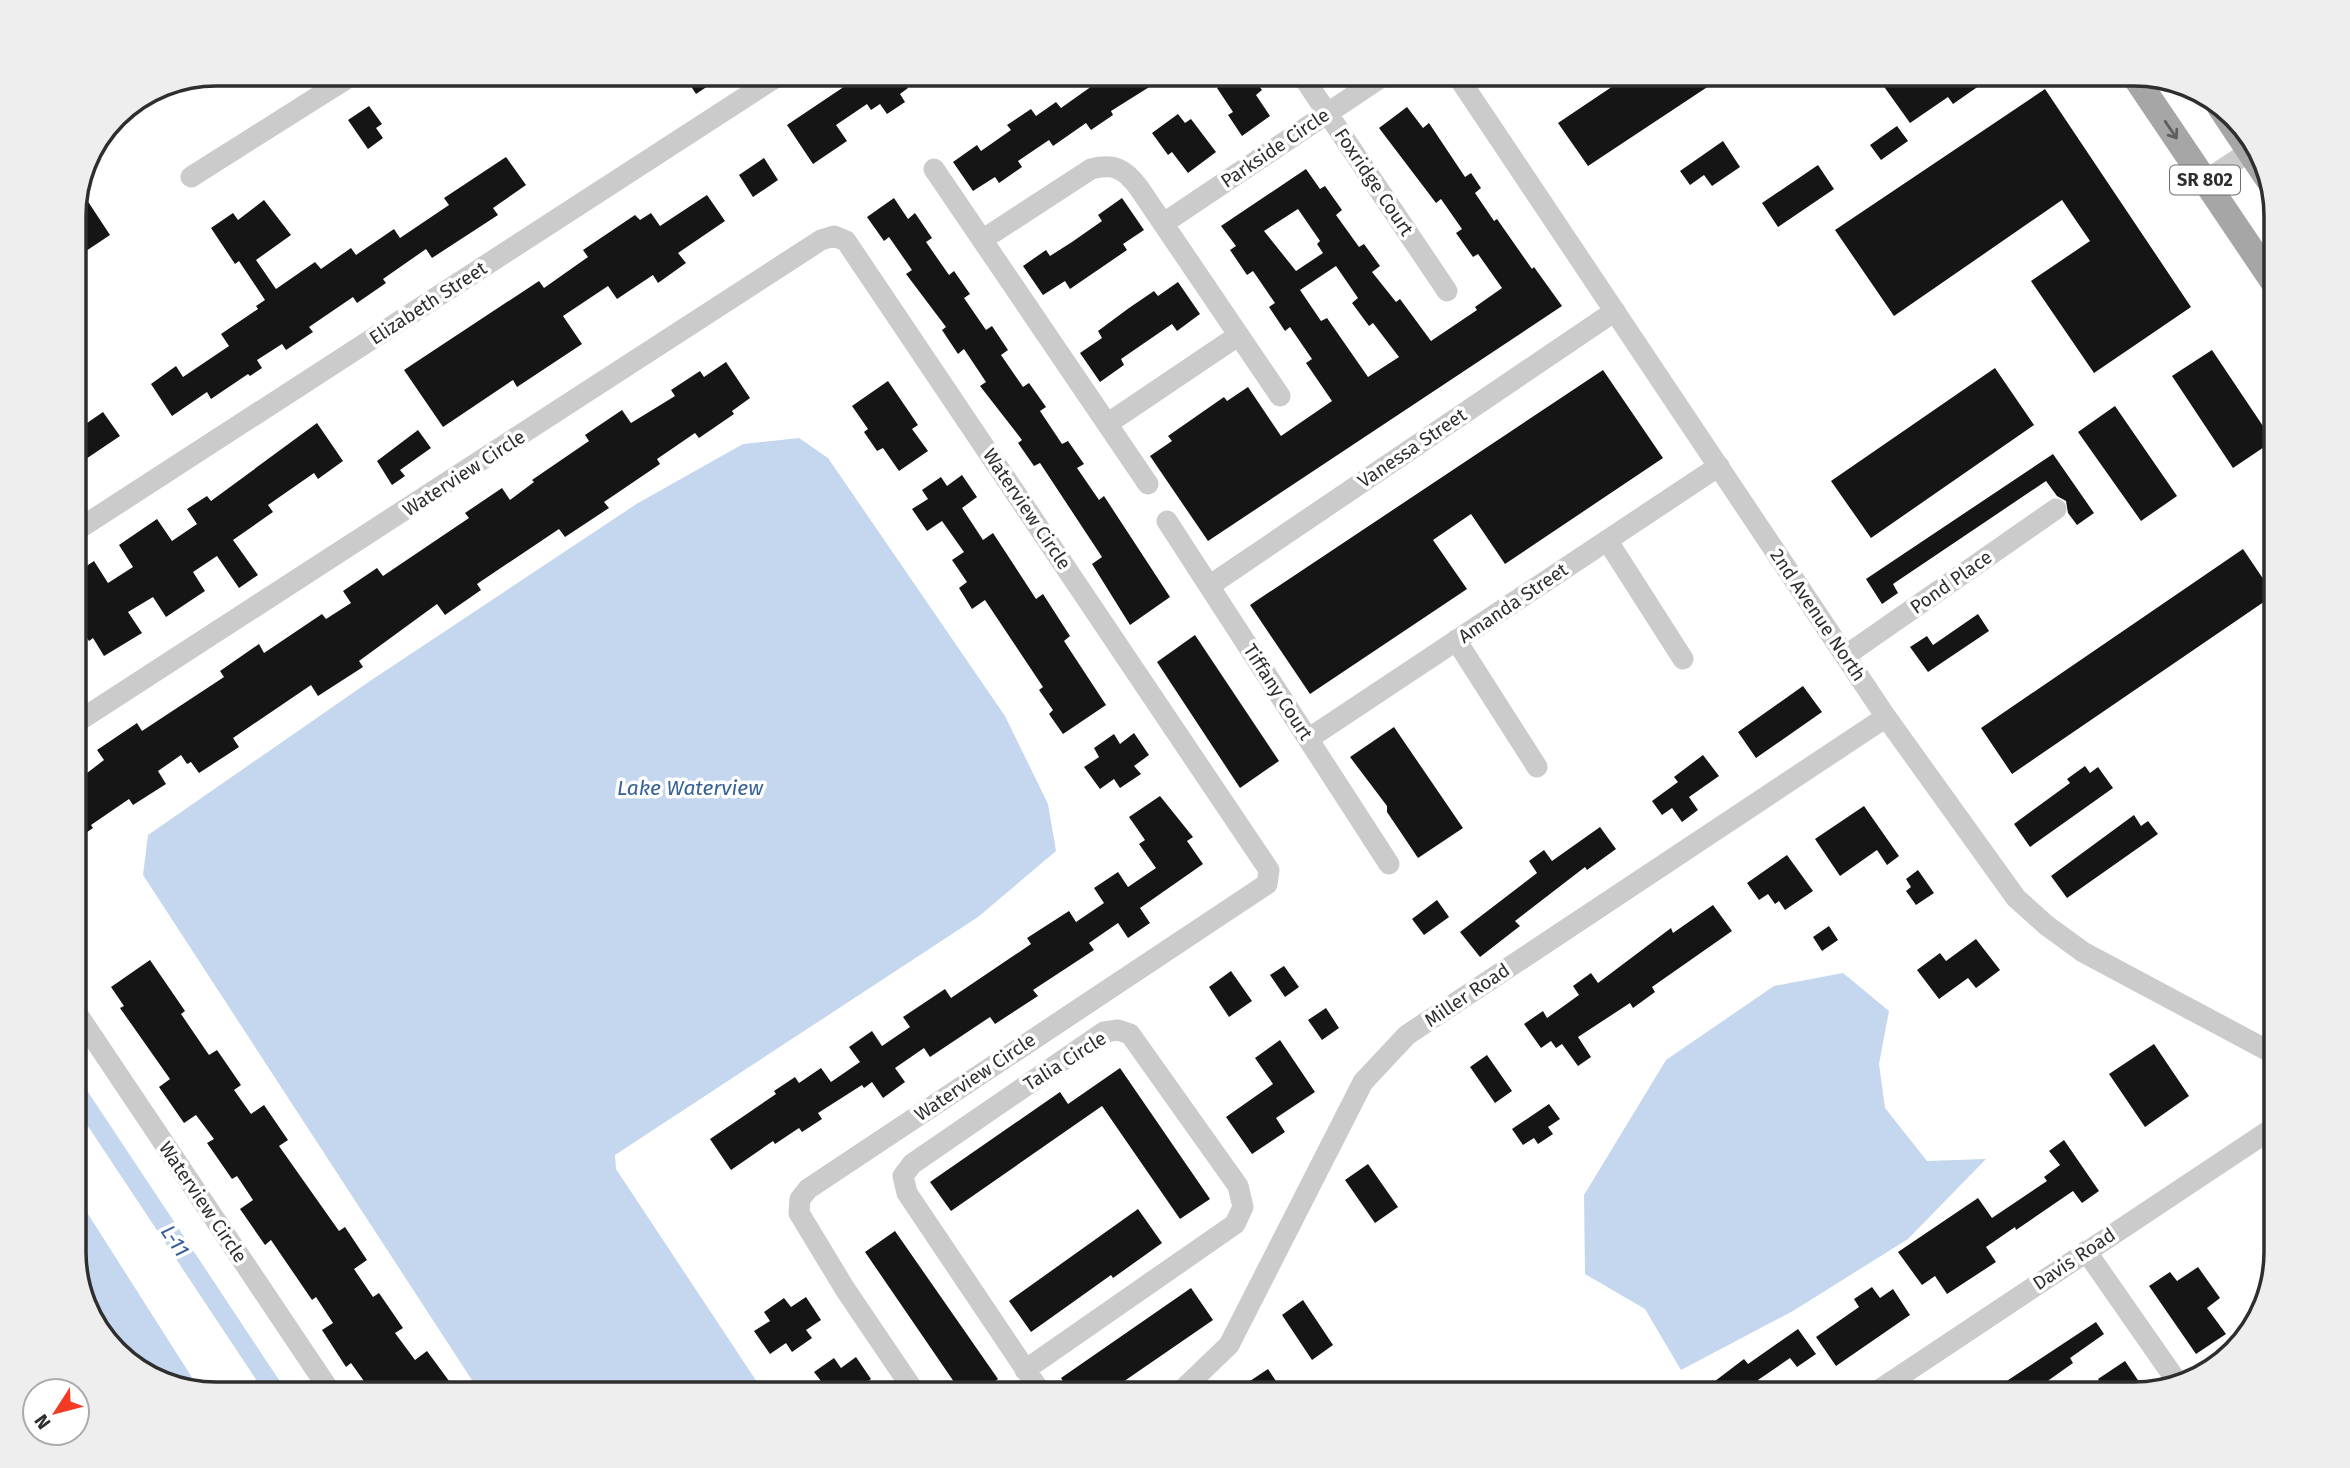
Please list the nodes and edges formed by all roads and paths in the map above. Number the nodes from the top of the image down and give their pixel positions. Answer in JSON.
{"nodes":[{"id":1,"x":335,"y":86,"type":"edge"},
{"id":2,"x":762,"y":86,"type":"edge"},
{"id":3,"x":1309,"y":86,"type":"edge"},
{"id":4,"x":1368,"y":86,"type":"edge"},
{"id":5,"x":1464,"y":86,"type":"edge"},
{"id":6,"x":2142,"y":86,"type":"edge"},
{"id":7,"x":1328,"y":113,"type":"junction"},
{"id":8,"x":2248,"y":152,"type":"edge"},
{"id":9,"x":934,"y":169,"type":"dead end"},
{"id":10,"x":191,"y":177,"type":"dead end"},
{"id":11,"x":2206,"y":180,"type":"junction"},
{"id":12,"x":1164,"y":223,"type":"junction"},
{"id":13,"x":982,"y":240,"type":"junction"},
{"id":14,"x":2264,"y":268,"type":"edge"},
{"id":15,"x":1447,"y":291,"type":"dead end"},
{"id":16,"x":1615,"y":311,"type":"junction"},
{"id":17,"x":1239,"y":335,"type":"junction"},
{"id":18,"x":1280,"y":396,"type":"dead end"},
{"id":19,"x":1107,"y":424,"type":"junction"},
{"id":20,"x":1719,"y":466,"type":"junction"},
{"id":21,"x":1148,"y":484,"type":"dead end"},
{"id":22,"x":2056,"y":509,"type":"dead end"},
{"id":23,"x":1167,"y":520,"type":"dead end"},
{"id":24,"x":86,"y":524,"type":"edge"},
{"id":25,"x":1607,"y":540,"type":"junction"},
{"id":26,"x":1209,"y":586,"type":"junction"},
{"id":27,"x":1456,"y":640,"type":"junction"},
{"id":28,"x":1846,"y":656,"type":"junction"},
{"id":29,"x":1683,"y":659,"type":"dead end"},
{"id":30,"x":86,"y":716,"type":"edge"},
{"id":31,"x":1886,"y":717,"type":"junction"},
{"id":32,"x":1308,"y":739,"type":"junction"},
{"id":33,"x":1537,"y":767,"type":"dead end"},
{"id":34,"x":1389,"y":864,"type":"dead end"},
{"id":35,"x":86,"y":1027,"type":"edge"},
{"id":36,"x":2264,"y":1049,"type":"edge"},
{"id":37,"x":2264,"y":1134,"type":"edge"},
{"id":38,"x":2086,"y":1251,"type":"junction"},
{"id":39,"x":1026,"y":1370,"type":"junction"},
{"id":40,"x":2173,"y":1376,"type":"edge"},
{"id":41,"x":323,"y":1382,"type":"edge"},
{"id":42,"x":907,"y":1382,"type":"edge"},
{"id":43,"x":1034,"y":1382,"type":"edge"},
{"id":44,"x":1191,"y":1382,"type":"edge"},
{"id":45,"x":1892,"y":1382,"type":"edge"}],
"edges":[{"from":1,"to":10,"type":"street"},
{"from":2,"to":24,"type":"street","name":"Elizabeth Street"},
{"from":3,"to":7,"type":"street","name":"Foxridge Court"},
{"from":4,"to":7,"type":"street","name":"Parkside Circle"},
{"from":5,"to":16,"type":"street","name":"2nd Avenue North"},
{"from":6,"to":11,"type":"main road","number":"SR 802","one_way":true},
{"from":7,"to":12,"type":"street","name":"Parkside Circle"},
{"from":7,"to":15,"type":"street","name":"Foxridge Court"},
{"from":8,"to":11,"type":"street"},
{"from":9,"to":13,"type":"street"},
{"from":11,"to":14,"type":"main road","number":"SR 802"},
{"from":12,"to":13,"type":"street"},
{"from":12,"to":17,"type":"street"},
{"from":13,"to":19,"type":"street"},
{"from":16,"to":20,"type":"street","name":"2nd Avenue North"},
{"from":16,"to":26,"type":"street","name":"Vanessa Street"},
{"from":17,"to":18,"type":"street"},
{"from":17,"to":19,"type":"street"},
{"from":19,"to":21,"type":"street"},
{"from":20,"to":25,"type":"street","name":"Amanda Street"},
{"from":20,"to":28,"type":"street","name":"2nd Avenue North"},
{"from":22,"to":28,"type":"street","name":"Pond Place"},
{"from":23,"to":26,"type":"street","name":"Tiffany Court"},
{"from":25,"to":27,"type":"street","name":"Amanda Street"},
{"from":25,"to":29,"type":"street"},
{"from":26,"to":32,"type":"street","name":"Tiffany Court"},
{"from":27,"to":32,"type":"street","name":"Amanda Street"},
{"from":27,"to":33,"type":"street"},
{"from":28,"to":31,"type":"street","name":"2nd Avenue North"},
{"from":30,"to":42,"type":"street","name":"Waterview Circle"},
{"from":31,"to":36,"type":"street","name":"2nd Avenue North"},
{"from":31,"to":44,"type":"street","name":"Miller Road"},
{"from":32,"to":34,"type":"street","name":"Tiffany Court"},
{"from":35,"to":41,"type":"street","name":"Waterview Circle"},
{"from":37,"to":38,"type":"street","name":"Davis Road"},
{"from":38,"to":40,"type":"street"},
{"from":38,"to":45,"type":"street","name":"Davis Road"},
{"from":39,"to":39,"type":"street","name":"Talia Circle"},
{"from":39,"to":43,"type":"street","name":"Talia Circle"}]}
